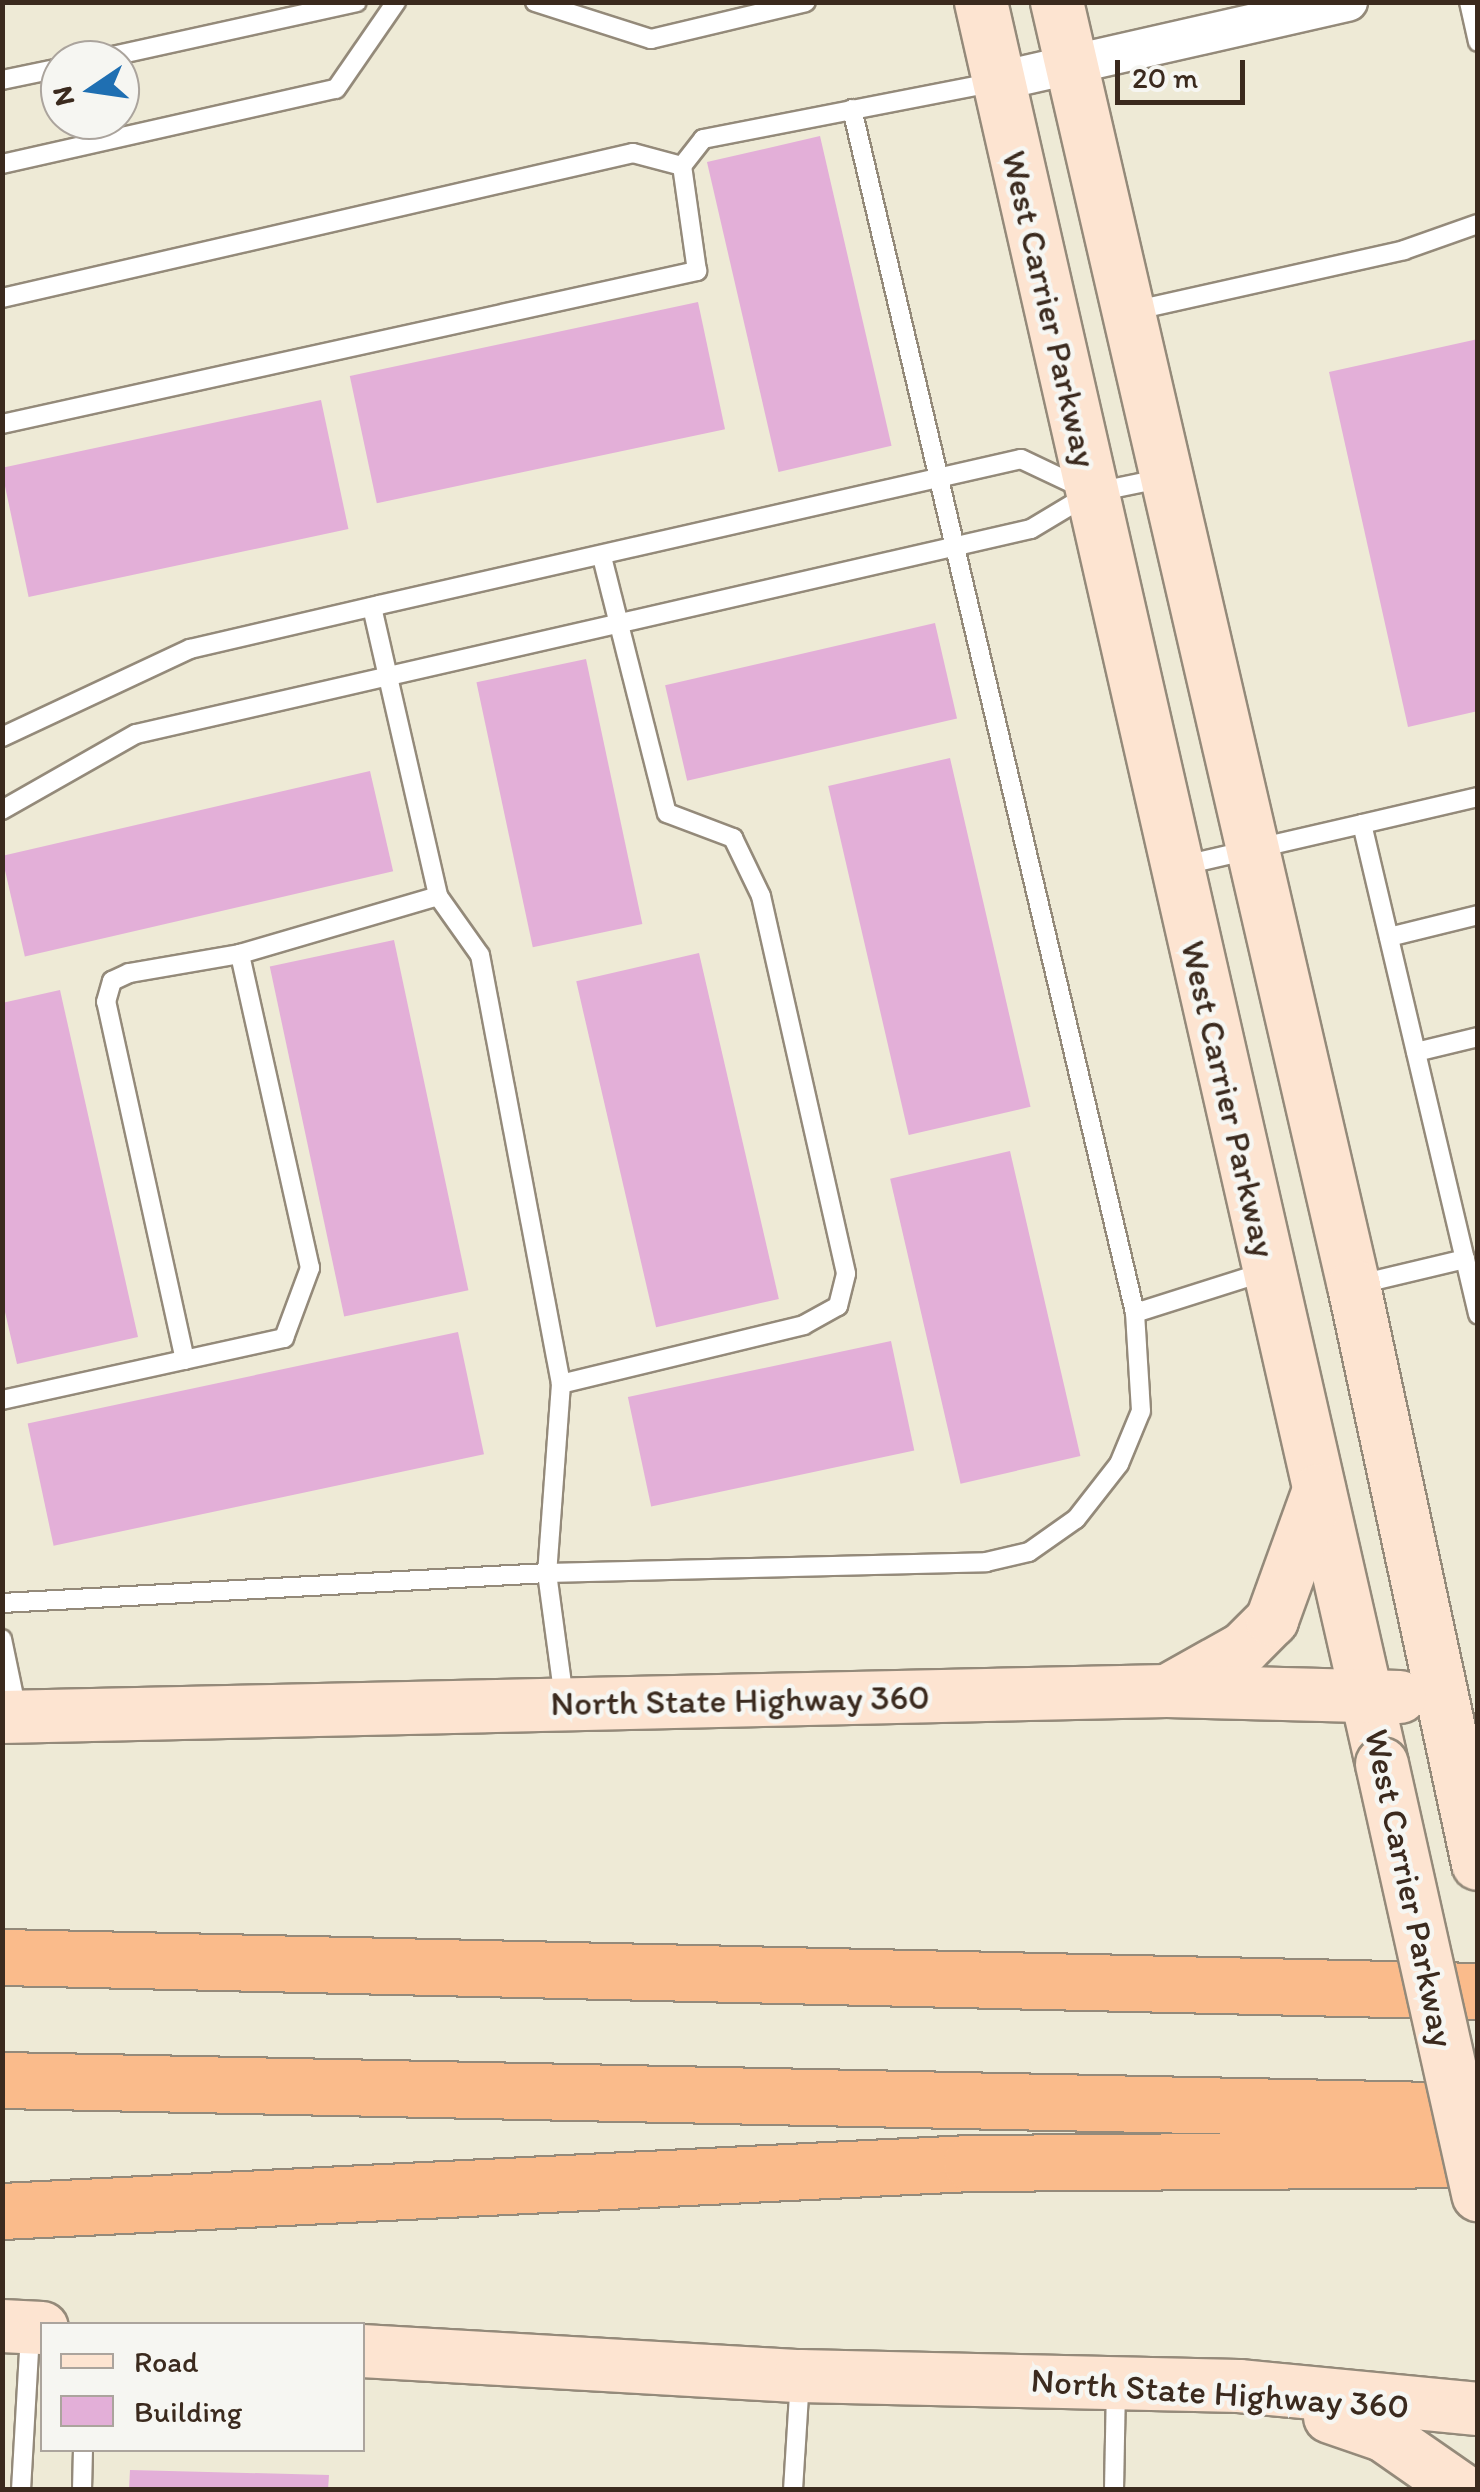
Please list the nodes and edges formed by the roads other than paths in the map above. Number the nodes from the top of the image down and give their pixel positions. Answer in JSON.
{"nodes":[{"id":1,"x":357,"y":2,"type":"edge"},
{"id":2,"x":396,"y":2,"type":"edge"},
{"id":3,"x":536,"y":2,"type":"edge"},
{"id":4,"x":806,"y":2,"type":"edge"},
{"id":5,"x":981,"y":2,"type":"edge"},
{"id":6,"x":1057,"y":2,"type":"edge"},
{"id":7,"x":1348,"y":2,"type":"edge"},
{"id":8,"x":1469,"y":2,"type":"edge"},
{"id":9,"x":769,"y":7,"type":"edge"},
{"id":10,"x":1478,"y":42,"type":"edge"},
{"id":11,"x":140,"y":50,"type":"edge"},
{"id":12,"x":1070,"y":63,"type":"junction"},
{"id":13,"x":40,"y":72,"type":"edge"},
{"id":14,"x":2,"y":80,"type":"edge"},
{"id":15,"x":999,"y":81,"type":"junction"},
{"id":16,"x":852,"y":109,"type":"junction"},
{"id":17,"x":2,"y":164,"type":"edge"},
{"id":18,"x":682,"y":166,"type":"junction"},
{"id":19,"x":1478,"y":224,"type":"edge"},
{"id":20,"x":2,"y":298,"type":"edge"},
{"id":21,"x":1127,"y":312,"type":"junction"},
{"id":22,"x":2,"y":424,"type":"edge"},
{"id":23,"x":1164,"y":478,"type":"junction"},
{"id":24,"x":938,"y":479,"type":"junction"},
{"id":25,"x":1091,"y":492,"type":"junction"},
{"id":26,"x":954,"y":548,"type":"junction"},
{"id":27,"x":602,"y":557,"type":"junction"},
{"id":28,"x":372,"y":607,"type":"junction"},
{"id":29,"x":618,"y":624,"type":"junction"},
{"id":30,"x":389,"y":677,"type":"junction"},
{"id":31,"x":2,"y":737,"type":"edge"},
{"id":32,"x":1478,"y":797,"type":"edge"},
{"id":33,"x":2,"y":810,"type":"edge"},
{"id":34,"x":1362,"y":824,"type":"junction"},
{"id":35,"x":1251,"y":850,"type":"junction"},
{"id":36,"x":1176,"y":867,"type":"junction"},
{"id":37,"x":438,"y":896,"type":"junction"},
{"id":38,"x":1478,"y":915,"type":"edge"},
{"id":39,"x":1389,"y":937,"type":"junction"},
{"id":40,"x":240,"y":954,"type":"junction"},
{"id":41,"x":1478,"y":1037,"type":"edge"},
{"id":42,"x":1416,"y":1052,"type":"junction"},
{"id":43,"x":1466,"y":1259,"type":"junction"},
{"id":44,"x":1268,"y":1271,"type":"junction"},
{"id":45,"x":1354,"y":1286,"type":"junction"},
{"id":46,"x":1135,"y":1312,"type":"junction"},
{"id":47,"x":1478,"y":1314,"type":"edge"},
{"id":48,"x":184,"y":1360,"type":"junction"},
{"id":49,"x":561,"y":1384,"type":"junction"},
{"id":50,"x":2,"y":1400,"type":"edge"},
{"id":51,"x":1320,"y":1488,"type":"junction"},
{"id":52,"x":547,"y":1573,"type":"junction"},
{"id":53,"x":2,"y":1603,"type":"edge"},
{"id":54,"x":2,"y":1639,"type":"edge"},
{"id":55,"x":1167,"y":1691,"type":"junction"},
{"id":56,"x":1367,"y":1693,"type":"junction"},
{"id":57,"x":565,"y":1704,"type":"junction"},
{"id":58,"x":1461,"y":1704,"type":"edge"},
{"id":59,"x":10,"y":1717,"type":"edge"},
{"id":60,"x":1478,"y":1864,"type":"edge"},
{"id":61,"x":2,"y":1957,"type":"edge"},
{"id":62,"x":1478,"y":1991,"type":"edge"},
{"id":63,"x":2,"y":2080,"type":"edge"},
{"id":64,"x":1478,"y":2110,"type":"edge"},
{"id":65,"x":1478,"y":2159,"type":"edge"},
{"id":66,"x":1478,"y":2195,"type":"edge"},
{"id":67,"x":2,"y":2210,"type":"edge"},
{"id":68,"x":25,"y":2327,"type":"edge"},
{"id":69,"x":365,"y":2351,"type":"edge"},
{"id":70,"x":800,"y":2376,"type":"junction"},
{"id":71,"x":1116,"y":2380,"type":"junction"},
{"id":72,"x":1239,"y":2386,"type":"junction"},
{"id":73,"x":1478,"y":2409,"type":"edge"},
{"id":74,"x":83,"y":2452,"type":"edge"},
{"id":75,"x":22,"y":2490,"type":"edge"},
{"id":76,"x":82,"y":2490,"type":"edge"},
{"id":77,"x":793,"y":2490,"type":"edge"},
{"id":78,"x":1114,"y":2490,"type":"edge"},
{"id":79,"x":1462,"y":2490,"type":"edge"}],
"edges":[{"from":1,"to":11,"type":"lane"},
{"from":2,"to":17,"type":"lane"},
{"from":3,"to":9,"type":"lane"},
{"from":4,"to":9,"type":"lane"},
{"from":5,"to":15,"type":"main road","name":"West Carrier Parkway"},
{"from":6,"to":12,"type":"main road","name":"West Carrier Parkway"},
{"from":7,"to":12,"type":"street"},
{"from":8,"to":10,"type":"lane"},
{"from":12,"to":15,"type":"street"},
{"from":12,"to":21,"type":"main road","name":"West Carrier Parkway"},
{"from":13,"to":14,"type":"lane"},
{"from":15,"to":16,"type":"lane"},
{"from":15,"to":25,"type":"main road","name":"West Carrier Parkway"},
{"from":16,"to":18,"type":"lane"},
{"from":16,"to":24,"type":"lane"},
{"from":18,"to":20,"type":"lane"},
{"from":18,"to":22,"type":"lane"},
{"from":19,"to":21,"type":"lane"},
{"from":21,"to":23,"type":"main road","name":"West Carrier Parkway"},
{"from":23,"to":25,"type":"lane"},
{"from":23,"to":35,"type":"main road","name":"West Carrier Parkway"},
{"from":24,"to":25,"type":"lane"},
{"from":24,"to":26,"type":"lane"},
{"from":24,"to":27,"type":"lane"},
{"from":25,"to":26,"type":"lane"},
{"from":25,"to":36,"type":"main road","name":"West Carrier Parkway"},
{"from":26,"to":29,"type":"lane"},
{"from":26,"to":46,"type":"lane"},
{"from":27,"to":28,"type":"lane"},
{"from":27,"to":29,"type":"lane"},
{"from":28,"to":30,"type":"lane"},
{"from":28,"to":31,"type":"lane"},
{"from":29,"to":30,"type":"lane"},
{"from":29,"to":49,"type":"lane"},
{"from":30,"to":33,"type":"lane"},
{"from":30,"to":37,"type":"lane"},
{"from":32,"to":34,"type":"lane"},
{"from":34,"to":35,"type":"lane"},
{"from":34,"to":39,"type":"lane"},
{"from":35,"to":36,"type":"lane"},
{"from":35,"to":45,"type":"main road","name":"West Carrier Parkway"},
{"from":36,"to":44,"type":"main road","name":"West Carrier Parkway"},
{"from":37,"to":40,"type":"lane"},
{"from":37,"to":49,"type":"lane"},
{"from":38,"to":39,"type":"lane"},
{"from":39,"to":42,"type":"lane"},
{"from":40,"to":48,"type":"lane"},
{"from":40,"to":48,"type":"lane"},
{"from":41,"to":42,"type":"lane"},
{"from":42,"to":43,"type":"lane"},
{"from":43,"to":45,"type":"lane"},
{"from":43,"to":47,"type":"lane"},
{"from":44,"to":46,"type":"lane"},
{"from":44,"to":51,"type":"main road","name":"West Carrier Parkway"},
{"from":45,"to":58,"type":"main road","name":"West Carrier Parkway"},
{"from":46,"to":52,"type":"lane"},
{"from":48,"to":50,"type":"lane"},
{"from":49,"to":52,"type":"lane"},
{"from":51,"to":55,"type":"main road"},
{"from":51,"to":56,"type":"main road","name":"West Carrier Parkway"},
{"from":52,"to":53,"type":"lane"},
{"from":52,"to":57,"type":"lane"},
{"from":54,"to":59,"type":"lane"},
{"from":55,"to":56,"type":"main road","name":"North State Highway 360"},
{"from":55,"to":57,"type":"main road","name":"North State Highway 360"},
{"from":56,"to":58,"type":"main road","name":"North State Highway 360"},
{"from":56,"to":66,"type":"main road","name":"West Carrier Parkway","bridge":true},
{"from":57,"to":59,"type":"main road","name":"North State Highway 360"},
{"from":58,"to":60,"type":"main road","name":"West Carrier Parkway"},
{"from":61,"to":62,"type":"highway"},
{"from":63,"to":64,"type":"highway"},
{"from":65,"to":67,"type":"highway"},
{"from":68,"to":75,"type":"lane"},
{"from":69,"to":70,"type":"main road","name":"North State Highway 360"},
{"from":70,"to":71,"type":"main road","name":"North State Highway 360"},
{"from":70,"to":77,"type":"lane"},
{"from":71,"to":72,"type":"main road","name":"North State Highway 360"},
{"from":71,"to":78,"type":"lane"},
{"from":72,"to":73,"type":"main road","name":"North State Highway 360"},
{"from":72,"to":79,"type":"main road"},
{"from":74,"to":76,"type":"lane"}]}
